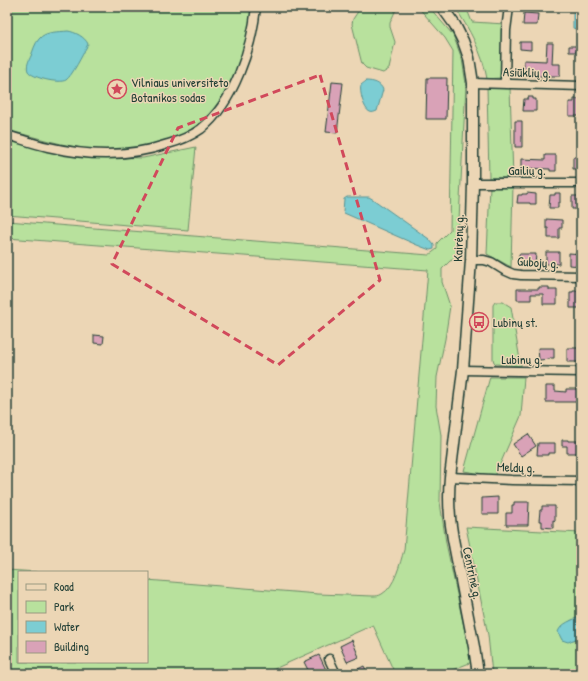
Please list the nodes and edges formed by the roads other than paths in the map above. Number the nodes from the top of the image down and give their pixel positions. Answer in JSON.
{"nodes":[{"id":1,"x":256,"y":7,"type":"edge"},
{"id":2,"x":442,"y":7,"type":"edge"},
{"id":3,"x":509,"y":7,"type":"edge"},
{"id":4,"x":473,"y":83,"type":"junction"},
{"id":5,"x":505,"y":84,"type":"junction"},
{"id":6,"x":581,"y":86,"type":"edge"},
{"id":7,"x":7,"y":135,"type":"edge"},
{"id":8,"x":473,"y":182,"type":"junction"},
{"id":9,"x":581,"y":183,"type":"edge"},
{"id":10,"x":471,"y":260,"type":"junction"},
{"id":11,"x":581,"y":276,"type":"edge"},
{"id":12,"x":463,"y":370,"type":"junction"},
{"id":13,"x":581,"y":372,"type":"edge"},
{"id":14,"x":450,"y":477,"type":"junction"},
{"id":15,"x":581,"y":481,"type":"edge"},
{"id":16,"x":329,"y":659,"type":"dead end"},
{"id":17,"x":336,"y":674,"type":"edge"},
{"id":18,"x":478,"y":674,"type":"edge"}],
"edges":[{"from":1,"to":7,"type":"street"},
{"from":2,"to":4,"type":"main road","name":"Kairėnų g."},
{"from":3,"to":5,"type":"street"},
{"from":4,"to":5,"type":"street","name":"Asiūklių g."},
{"from":4,"to":8,"type":"main road","name":"Kairėnų g."},
{"from":5,"to":6,"type":"street","name":"Asiūklių g."},
{"from":8,"to":9,"type":"street","name":"Gailių g."},
{"from":8,"to":10,"type":"main road","name":"Kairėnų g."},
{"from":10,"to":11,"type":"street","name":"Gubojų g."},
{"from":10,"to":12,"type":"main road","name":"Kairėnų g."},
{"from":12,"to":13,"type":"street","name":"Lubinų g."},
{"from":12,"to":14,"type":"main road","name":"Kairėnų g."},
{"from":14,"to":15,"type":"street","name":"Meldų g."},
{"from":14,"to":18,"type":"main road","name":"Centrinė g."},
{"from":16,"to":17,"type":"street"}]}
